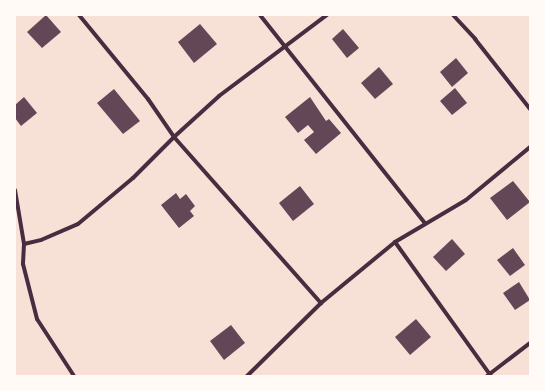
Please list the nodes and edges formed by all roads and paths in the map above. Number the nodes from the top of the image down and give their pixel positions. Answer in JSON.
{"nodes":[{"id":1,"x":79,"y":15,"type":"edge"},
{"id":2,"x":260,"y":15,"type":"edge"},
{"id":3,"x":327,"y":15,"type":"edge"},
{"id":4,"x":453,"y":15,"type":"edge"},
{"id":5,"x":282,"y":47,"type":"junction"},
{"id":6,"x":530,"y":109,"type":"edge"},
{"id":7,"x":174,"y":138,"type":"junction"},
{"id":8,"x":530,"y":147,"type":"edge"},
{"id":9,"x":15,"y":190,"type":"edge"},
{"id":10,"x":425,"y":223,"type":"junction"},
{"id":11,"x":395,"y":242,"type":"junction"},
{"id":12,"x":24,"y":244,"type":"junction"},
{"id":13,"x":321,"y":303,"type":"junction"},
{"id":14,"x":530,"y":344,"type":"edge"},
{"id":15,"x":489,"y":375,"type":"edge"},
{"id":16,"x":74,"y":376,"type":"edge"},
{"id":17,"x":247,"y":376,"type":"edge"}],
"edges":[{"from":1,"to":7,"type":"street"},
{"from":2,"to":5,"type":"street"},
{"from":3,"to":5,"type":"street"},
{"from":4,"to":6,"type":"street"},
{"from":5,"to":7,"type":"street"},
{"from":5,"to":10,"type":"street"},
{"from":7,"to":12,"type":"street"},
{"from":7,"to":13,"type":"street"},
{"from":8,"to":10,"type":"street"},
{"from":9,"to":12,"type":"street"},
{"from":10,"to":11,"type":"street"},
{"from":11,"to":13,"type":"street"},
{"from":11,"to":15,"type":"street"},
{"from":12,"to":16,"type":"street"},
{"from":13,"to":17,"type":"street"},
{"from":14,"to":15,"type":"street"}]}
